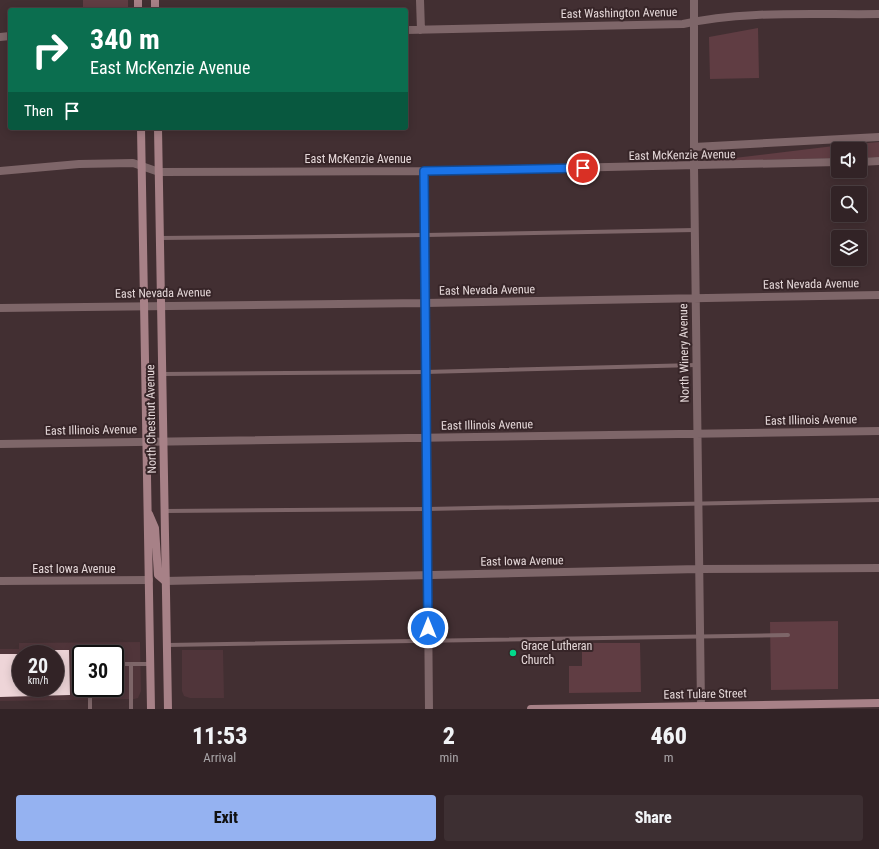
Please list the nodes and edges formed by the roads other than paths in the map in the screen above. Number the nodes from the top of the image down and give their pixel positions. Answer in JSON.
{"nodes":[{"id":1,"x":420,"y":0,"type":"edge"},
{"id":2,"x":694,"y":0,"type":"edge"},
{"id":3,"x":879,"y":14,"type":"edge"},
{"id":4,"x":694,"y":22,"type":"junction"},
{"id":5,"x":408,"y":30,"type":"edge"},
{"id":6,"x":421,"y":30,"type":"junction"},
{"id":7,"x":141,"y":130,"type":"edge"},
{"id":8,"x":158,"y":130,"type":"edge"},
{"id":9,"x":879,"y":137,"type":"edge"},
{"id":10,"x":694,"y":147,"type":"junction"},
{"id":11,"x":879,"y":161,"type":"edge"},
{"id":12,"x":831,"y":162,"type":"edge"},
{"id":13,"x":867,"y":162,"type":"edge"},
{"id":14,"x":142,"y":166,"type":"junction"},
{"id":15,"x":694,"y":167,"type":"junction"},
{"id":16,"x":0,"y":171,"type":"edge"},
{"id":17,"x":424,"y":171,"type":"junction"},
{"id":18,"x":159,"y":172,"type":"junction"},
{"id":19,"x":695,"y":230,"type":"junction"},
{"id":20,"x":425,"y":235,"type":"junction"},
{"id":21,"x":160,"y":238,"type":"junction"},
{"id":22,"x":879,"y":295,"type":"edge"},
{"id":23,"x":696,"y":297,"type":"junction"},
{"id":24,"x":425,"y":303,"type":"junction"},
{"id":25,"x":161,"y":305,"type":"junction"},
{"id":26,"x":144,"y":306,"type":"junction"},
{"id":27,"x":0,"y":308,"type":"edge"},
{"id":28,"x":696,"y":365,"type":"junction"},
{"id":29,"x":425,"y":372,"type":"junction"},
{"id":30,"x":162,"y":374,"type":"junction"},
{"id":31,"x":879,"y":431,"type":"edge"},
{"id":32,"x":698,"y":433,"type":"junction"},
{"id":33,"x":426,"y":439,"type":"junction"},
{"id":34,"x":146,"y":441,"type":"junction"},
{"id":35,"x":163,"y":441,"type":"junction"},
{"id":36,"x":0,"y":444,"type":"edge"},
{"id":37,"x":879,"y":500,"type":"edge"},
{"id":38,"x":699,"y":503,"type":"junction"},
{"id":39,"x":427,"y":509,"type":"junction"},
{"id":40,"x":164,"y":511,"type":"junction"},
{"id":41,"x":148,"y":512,"type":"junction"},
{"id":42,"x":879,"y":568,"type":"edge"},
{"id":43,"x":699,"y":570,"type":"junction"},
{"id":44,"x":428,"y":575,"type":"junction"},
{"id":45,"x":149,"y":580,"type":"junction"},
{"id":46,"x":0,"y":581,"type":"edge"},
{"id":47,"x":165,"y":581,"type":"junction"},
{"id":48,"x":788,"y":635,"type":"dead end"},
{"id":49,"x":700,"y":637,"type":"junction"},
{"id":50,"x":428,"y":641,"type":"junction"},
{"id":51,"x":166,"y":645,"type":"junction"},
{"id":52,"x":124,"y":664,"type":"edge"},
{"id":53,"x":131,"y":664,"type":"junction"},
{"id":54,"x":150,"y":664,"type":"junction"},
{"id":55,"x":90,"y":697,"type":"edge"},
{"id":56,"x":879,"y":703,"type":"edge"},
{"id":57,"x":701,"y":706,"type":"junction"},
{"id":58,"x":620,"y":708,"type":"edge"},
{"id":59,"x":90,"y":709,"type":"edge"},
{"id":60,"x":131,"y":709,"type":"edge"},
{"id":61,"x":151,"y":709,"type":"edge"},
{"id":62,"x":168,"y":709,"type":"edge"},
{"id":63,"x":429,"y":709,"type":"edge"},
{"id":64,"x":531,"y":709,"type":"edge"}],
"edges":[{"from":1,"to":6,"type":"street"},
{"from":2,"to":4,"type":"street","name":"North Winery Avenue"},
{"from":3,"to":4,"type":"street","name":"East Washington Avenue"},
{"from":4,"to":6,"type":"street","name":"East Washington Avenue"},
{"from":4,"to":10,"type":"street","name":"North Winery Avenue"},
{"from":5,"to":6,"type":"street","name":"East Washington Avenue"},
{"from":7,"to":14,"type":"main road","name":"North Chestnut Avenue"},
{"from":8,"to":18,"type":"main road","name":"North Chestnut Avenue"},
{"from":9,"to":10,"type":"street","name":"East McKenzie Avenue"},
{"from":10,"to":15,"type":"street","name":"North Winery Avenue"},
{"from":11,"to":13,"type":"street"},
{"from":12,"to":15,"type":"street","name":"East McKenzie Avenue"},
{"from":14,"to":16,"type":"street","name":"East McKenzie Avenue"},
{"from":14,"to":18,"type":"street","name":"East McKenzie Avenue"},
{"from":14,"to":26,"type":"main road","name":"North Chestnut Avenue"},
{"from":15,"to":17,"type":"street","name":"East McKenzie Avenue"},
{"from":15,"to":19,"type":"street","name":"North Winery Avenue"},
{"from":17,"to":18,"type":"street","name":"East McKenzie Avenue"},
{"from":17,"to":20,"type":"street"},
{"from":18,"to":21,"type":"main road","name":"North Chestnut Avenue"},
{"from":19,"to":20,"type":"lane"},
{"from":19,"to":23,"type":"street","name":"North Winery Avenue"},
{"from":20,"to":21,"type":"lane"},
{"from":20,"to":24,"type":"street"},
{"from":21,"to":25,"type":"main road","name":"North Chestnut Avenue"},
{"from":22,"to":23,"type":"street","name":"East Nevada Avenue"},
{"from":23,"to":24,"type":"street","name":"East Nevada Avenue"},
{"from":23,"to":28,"type":"street","name":"North Winery Avenue"},
{"from":24,"to":25,"type":"street","name":"East Nevada Avenue"},
{"from":24,"to":29,"type":"street"},
{"from":25,"to":26,"type":"street","name":"East Nevada Avenue"},
{"from":25,"to":30,"type":"main road","name":"North Chestnut Avenue"},
{"from":26,"to":27,"type":"street","name":"East Nevada Avenue"},
{"from":26,"to":34,"type":"main road","name":"North Chestnut Avenue"},
{"from":28,"to":29,"type":"lane"},
{"from":28,"to":32,"type":"street","name":"North Winery Avenue"},
{"from":29,"to":30,"type":"lane"},
{"from":29,"to":33,"type":"street"},
{"from":30,"to":35,"type":"main road","name":"North Chestnut Avenue"},
{"from":31,"to":32,"type":"street","name":"East Illinois Avenue"},
{"from":32,"to":33,"type":"street","name":"East Illinois Avenue"},
{"from":32,"to":38,"type":"street","name":"North Winery Avenue"},
{"from":33,"to":35,"type":"street","name":"East Illinois Avenue"},
{"from":33,"to":39,"type":"street"},
{"from":34,"to":35,"type":"street","name":"East Illinois Avenue"},
{"from":34,"to":36,"type":"street","name":"East Illinois Avenue"},
{"from":34,"to":41,"type":"main road","name":"North Chestnut Avenue"},
{"from":35,"to":40,"type":"main road","name":"North Chestnut Avenue"},
{"from":37,"to":38,"type":"lane"},
{"from":38,"to":39,"type":"lane"},
{"from":38,"to":43,"type":"street","name":"North Winery Avenue"},
{"from":39,"to":40,"type":"lane"},
{"from":39,"to":44,"type":"street"},
{"from":40,"to":47,"type":"main road","name":"North Chestnut Avenue"},
{"from":41,"to":45,"type":"main road","name":"North Chestnut Avenue"},
{"from":41,"to":47,"type":"main road"},
{"from":42,"to":43,"type":"street","name":"East Iowa Avenue"},
{"from":43,"to":44,"type":"street","name":"East Iowa Avenue"},
{"from":43,"to":49,"type":"street","name":"North Winery Avenue"},
{"from":44,"to":47,"type":"street","name":"East Iowa Avenue"},
{"from":44,"to":50,"type":"street"},
{"from":45,"to":46,"type":"street","name":"East Iowa Avenue"},
{"from":45,"to":54,"type":"main road","name":"North Chestnut Avenue"},
{"from":47,"to":51,"type":"main road","name":"North Chestnut Avenue"},
{"from":48,"to":49,"type":"lane"},
{"from":49,"to":50,"type":"lane"},
{"from":49,"to":57,"type":"street","name":"North Winery Avenue"},
{"from":50,"to":51,"type":"lane"},
{"from":50,"to":63,"type":"street"},
{"from":51,"to":62,"type":"main road","name":"North Chestnut Avenue"},
{"from":52,"to":53,"type":"lane"},
{"from":53,"to":54,"type":"lane"},
{"from":53,"to":60,"type":"lane"},
{"from":54,"to":61,"type":"main road","name":"North Chestnut Avenue"},
{"from":55,"to":59,"type":"lane"},
{"from":56,"to":57,"type":"main road","name":"East Tulare Street"},
{"from":57,"to":58,"type":"main road","name":"East Tulare Street"},
{"from":58,"to":64,"type":"main road","name":"East Tulare Street"}]}
